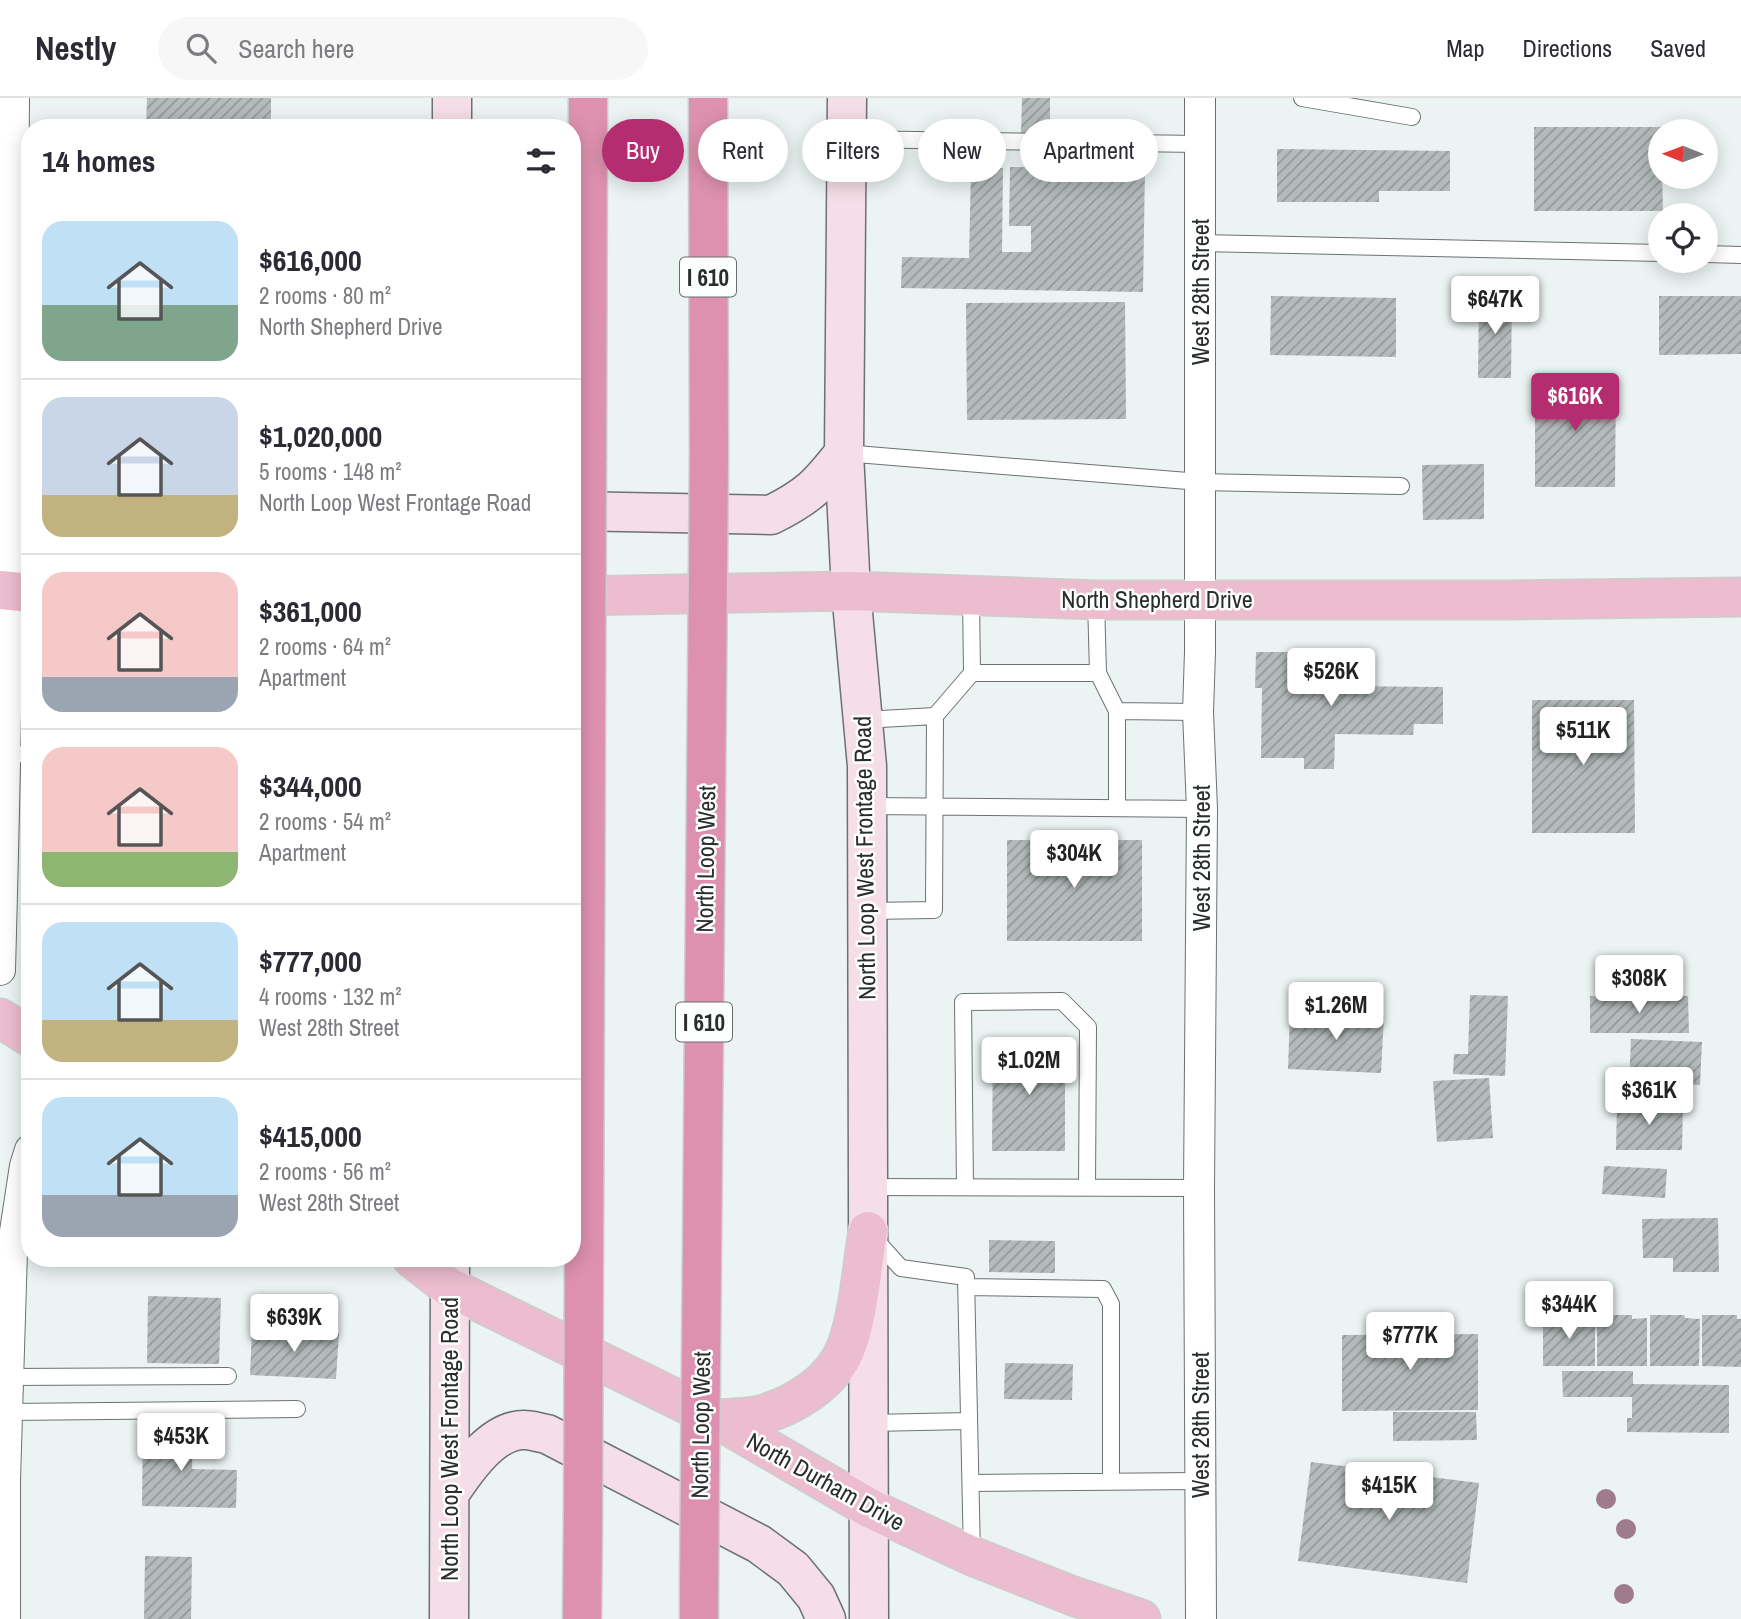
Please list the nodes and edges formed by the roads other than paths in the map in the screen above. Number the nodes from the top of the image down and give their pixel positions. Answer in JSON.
{"nodes":[{"id":1,"x":14,"y":98,"type":"edge"},
{"id":2,"x":452,"y":98,"type":"edge"},
{"id":3,"x":588,"y":98,"type":"edge"},
{"id":4,"x":708,"y":98,"type":"edge"},
{"id":5,"x":847,"y":98,"type":"edge"},
{"id":6,"x":1200,"y":98,"type":"edge"},
{"id":7,"x":1302,"y":98,"type":"edge"},
{"id":8,"x":1412,"y":117,"type":"dead end"},
{"id":9,"x":452,"y":119,"type":"edge"},
{"id":10,"x":847,"y":119,"type":"edge"},
{"id":11,"x":904,"y":140,"type":"edge"},
{"id":12,"x":1200,"y":144,"type":"junction"},
{"id":13,"x":847,"y":182,"type":"edge"},
{"id":14,"x":21,"y":200,"type":"edge"},
{"id":15,"x":1199,"y":243,"type":"junction"},
{"id":16,"x":1648,"y":253,"type":"edge"},
{"id":17,"x":1718,"y":254,"type":"edge"},
{"id":18,"x":1741,"y":255,"type":"edge"},
{"id":19,"x":21,"y":303,"type":"edge"},
{"id":20,"x":844,"y":453,"type":"junction"},
{"id":21,"x":21,"y":472,"type":"edge"},
{"id":22,"x":1200,"y":482,"type":"junction"},
{"id":23,"x":1401,"y":486,"type":"dead end"},
{"id":24,"x":581,"y":511,"type":"edge"},
{"id":25,"x":851,"y":591,"type":"junction"},
{"id":26,"x":12,"y":592,"type":"edge"},
{"id":27,"x":581,"y":596,"type":"edge"},
{"id":28,"x":971,"y":597,"type":"junction"},
{"id":29,"x":1741,"y":597,"type":"edge"},
{"id":30,"x":1200,"y":599,"type":"junction"},
{"id":31,"x":1096,"y":600,"type":"junction"},
{"id":32,"x":972,"y":673,"type":"junction"},
{"id":33,"x":1098,"y":673,"type":"junction"},
{"id":34,"x":1117,"y":711,"type":"junction"},
{"id":35,"x":1198,"y":712,"type":"junction"},
{"id":36,"x":935,"y":716,"type":"junction"},
{"id":37,"x":863,"y":720,"type":"junction"},
{"id":38,"x":12,"y":755,"type":"edge"},
{"id":39,"x":867,"y":806,"type":"junction"},
{"id":40,"x":936,"y":806,"type":"junction"},
{"id":41,"x":1117,"y":808,"type":"junction"},
{"id":42,"x":1202,"y":809,"type":"junction"},
{"id":43,"x":867,"y":911,"type":"junction"},
{"id":44,"x":0,"y":970,"type":"edge"},
{"id":45,"x":0,"y":1018,"type":"edge"},
{"id":46,"x":21,"y":1031,"type":"edge"},
{"id":47,"x":868,"y":1187,"type":"junction"},
{"id":48,"x":965,"y":1187,"type":"junction"},
{"id":49,"x":1087,"y":1187,"type":"junction"},
{"id":50,"x":1199,"y":1188,"type":"junction"},
{"id":51,"x":21,"y":1192,"type":"edge"},
{"id":52,"x":867,"y":1231,"type":"junction"},
{"id":53,"x":450,"y":1273,"type":"edge"},
{"id":54,"x":966,"y":1287,"type":"junction"},
{"id":55,"x":228,"y":1376,"type":"dead end"},
{"id":56,"x":5,"y":1377,"type":"edge"},
{"id":57,"x":298,"y":1409,"type":"dead end"},
{"id":58,"x":7,"y":1412,"type":"junction"},
{"id":59,"x":717,"y":1419,"type":"junction"},
{"id":60,"x":969,"y":1421,"type":"junction"},
{"id":61,"x":870,"y":1423,"type":"junction"},
{"id":62,"x":1111,"y":1481,"type":"junction"},
{"id":63,"x":1200,"y":1481,"type":"junction"},
{"id":64,"x":971,"y":1483,"type":"junction"},
{"id":65,"x":450,"y":1493,"type":"junction"},
{"id":66,"x":871,"y":1509,"type":"junction"},
{"id":67,"x":972,"y":1556,"type":"junction"},
{"id":68,"x":2,"y":1573,"type":"edge"},
{"id":69,"x":699,"y":1603,"type":"edge"},
{"id":70,"x":5,"y":1619,"type":"edge"},
{"id":71,"x":449,"y":1619,"type":"edge"},
{"id":72,"x":582,"y":1619,"type":"edge"},
{"id":73,"x":826,"y":1619,"type":"edge"},
{"id":74,"x":869,"y":1619,"type":"edge"},
{"id":75,"x":1141,"y":1619,"type":"edge"},
{"id":76,"x":1200,"y":1619,"type":"edge"}],
"edges":[{"from":1,"to":14,"type":"street"},
{"from":2,"to":9,"type":"main road"},
{"from":3,"to":72,"type":"highway","bridge":true},
{"from":4,"to":69,"type":"highway","name":"North Loop West","number":"I 610","bridge":true},
{"from":5,"to":10,"type":"main road","name":"North Loop West Frontage Road"},
{"from":6,"to":12,"type":"street","name":"West 28th Street"},
{"from":7,"to":8,"type":"lane"},
{"from":11,"to":12,"type":"lane"},
{"from":12,"to":15,"type":"street","name":"West 28th Street"},
{"from":13,"to":20,"type":"main road","name":"North Loop West Frontage Road"},
{"from":15,"to":16,"type":"lane"},
{"from":15,"to":22,"type":"street","name":"West 28th Street"},
{"from":17,"to":18,"type":"lane"},
{"from":19,"to":21,"type":"street"},
{"from":20,"to":22,"type":"lane"},
{"from":20,"to":24,"type":"main road"},
{"from":20,"to":25,"type":"main road","name":"North Loop West Frontage Road"},
{"from":21,"to":26,"type":"street"},
{"from":22,"to":23,"type":"lane"},
{"from":22,"to":30,"type":"street","name":"West 28th Street"},
{"from":25,"to":27,"type":"main road","name":"North Shepherd Drive"},
{"from":25,"to":28,"type":"main road","name":"North Shepherd Drive"},
{"from":25,"to":37,"type":"main road","name":"North Loop West Frontage Road"},
{"from":26,"to":38,"type":"street"},
{"from":28,"to":31,"type":"main road","name":"North Shepherd Drive"},
{"from":28,"to":32,"type":"lane"},
{"from":29,"to":30,"type":"main road","name":"North Shepherd Drive"},
{"from":30,"to":31,"type":"main road","name":"North Shepherd Drive"},
{"from":30,"to":35,"type":"street","name":"West 28th Street"},
{"from":31,"to":33,"type":"lane"},
{"from":32,"to":33,"type":"lane"},
{"from":32,"to":36,"type":"lane"},
{"from":33,"to":34,"type":"lane"},
{"from":34,"to":35,"type":"lane"},
{"from":34,"to":41,"type":"lane"},
{"from":35,"to":42,"type":"street","name":"West 28th Street"},
{"from":36,"to":37,"type":"lane"},
{"from":36,"to":40,"type":"lane"},
{"from":37,"to":39,"type":"main road","name":"North Loop West Frontage Road"},
{"from":38,"to":44,"type":"street"},
{"from":39,"to":40,"type":"lane"},
{"from":39,"to":43,"type":"main road","name":"North Loop West Frontage Road"},
{"from":40,"to":41,"type":"lane"},
{"from":40,"to":43,"type":"lane"},
{"from":41,"to":42,"type":"lane"},
{"from":42,"to":50,"type":"street","name":"West 28th Street"},
{"from":43,"to":47,"type":"main road","name":"North Loop West Frontage Road"},
{"from":45,"to":46,"type":"main road"},
{"from":47,"to":48,"type":"lane"},
{"from":47,"to":52,"type":"main road","name":"North Loop West Frontage Road"},
{"from":48,"to":49,"type":"lane"},
{"from":48,"to":49,"type":"lane"},
{"from":49,"to":50,"type":"lane"},
{"from":50,"to":63,"type":"street","name":"West 28th Street"},
{"from":51,"to":56,"type":"street"},
{"from":52,"to":54,"type":"lane"},
{"from":52,"to":59,"type":"main road"},
{"from":52,"to":61,"type":"main road","name":"North Loop West Frontage Road"},
{"from":53,"to":59,"type":"main road","name":"North Durham Drive"},
{"from":53,"to":65,"type":"main road","name":"North Loop West Frontage Road"},
{"from":54,"to":60,"type":"lane"},
{"from":54,"to":62,"type":"lane"},
{"from":55,"to":56,"type":"lane"},
{"from":56,"to":58,"type":"street"},
{"from":57,"to":58,"type":"lane"},
{"from":58,"to":68,"type":"street"},
{"from":59,"to":66,"type":"main road","name":"North Durham Drive"},
{"from":60,"to":61,"type":"lane"},
{"from":60,"to":64,"type":"lane"},
{"from":61,"to":66,"type":"main road","name":"North Loop West Frontage Road"},
{"from":62,"to":63,"type":"lane"},
{"from":62,"to":64,"type":"lane"},
{"from":63,"to":76,"type":"street","name":"West 28th Street"},
{"from":64,"to":67,"type":"lane"},
{"from":65,"to":71,"type":"main road","name":"North Loop West Frontage Road"},
{"from":65,"to":73,"type":"main road"},
{"from":66,"to":67,"type":"main road","name":"North Durham Drive"},
{"from":66,"to":74,"type":"main road","name":"North Loop West Frontage Road"},
{"from":67,"to":75,"type":"main road","name":"North Durham Drive"},
{"from":68,"to":70,"type":"street"}]}
